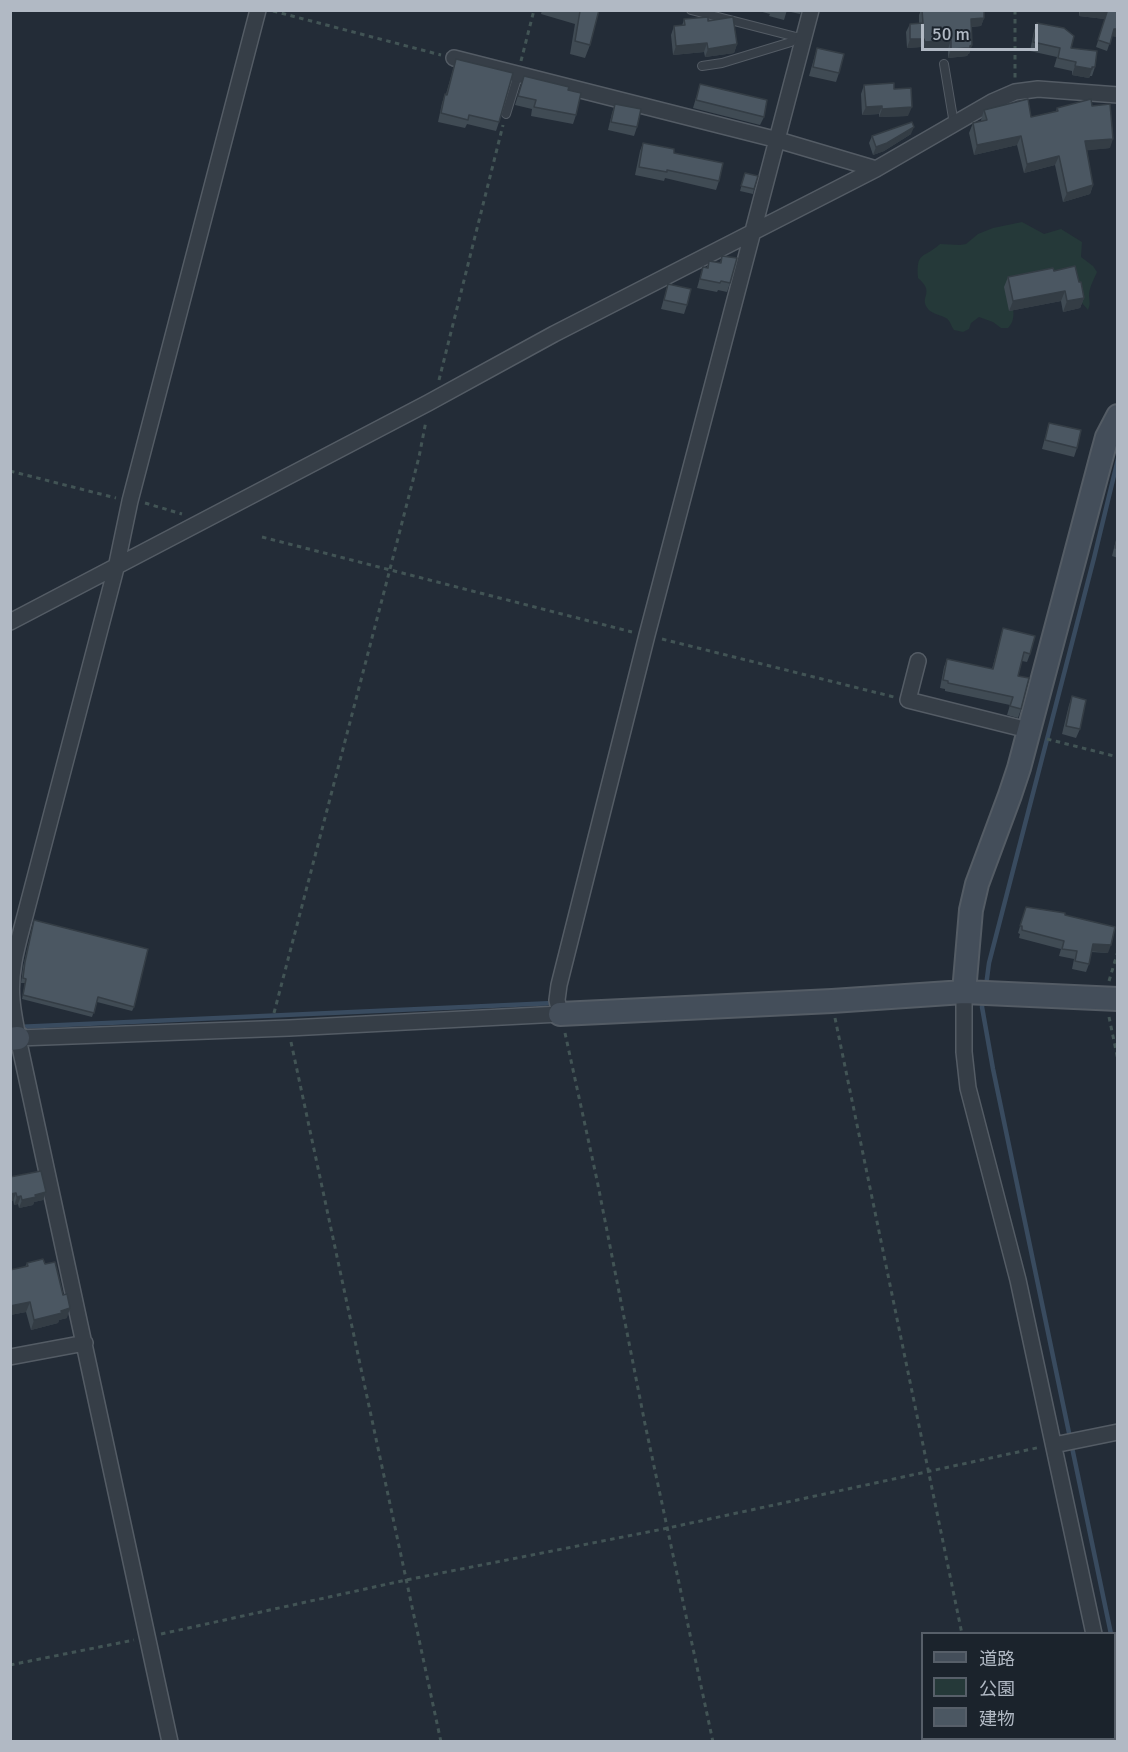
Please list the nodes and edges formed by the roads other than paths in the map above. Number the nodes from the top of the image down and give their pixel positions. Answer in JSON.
{"nodes":[{"id":1,"x":258,"y":10,"type":"edge"},
{"id":2,"x":691,"y":10,"type":"edge"},
{"id":3,"x":811,"y":10,"type":"edge"},
{"id":4,"x":800,"y":38,"type":"junction"},
{"id":5,"x":454,"y":58,"type":"edge"},
{"id":6,"x":944,"y":64,"type":"dead end"},
{"id":7,"x":702,"y":66,"type":"dead end"},
{"id":8,"x":518,"y":75,"type":"junction"},
{"id":9,"x":1118,"y":94,"type":"edge"},
{"id":10,"x":506,"y":114,"type":"edge"},
{"id":11,"x":954,"y":124,"type":"junction"},
{"id":12,"x":778,"y":140,"type":"junction"},
{"id":13,"x":876,"y":169,"type":"junction"},
{"id":14,"x":752,"y":233,"type":"junction"},
{"id":15,"x":1118,"y":416,"type":"edge"},
{"id":16,"x":116,"y":568,"type":"junction"},
{"id":17,"x":10,"y":622,"type":"edge"},
{"id":18,"x":918,"y":661,"type":"dead end"},
{"id":19,"x":1028,"y":732,"type":"junction"},
{"id":20,"x":964,"y":992,"type":"junction"},
{"id":21,"x":1118,"y":999,"type":"edge"},
{"id":22,"x":560,"y":1014,"type":"junction"},
{"id":23,"x":14,"y":1039,"type":"edge"},
{"id":24,"x":85,"y":1343,"type":"junction"},
{"id":25,"x":10,"y":1357,"type":"edge"},
{"id":26,"x":1118,"y":1432,"type":"edge"},
{"id":27,"x":1054,"y":1445,"type":"junction"},
{"id":28,"x":1094,"y":1632,"type":"edge"},
{"id":29,"x":170,"y":1742,"type":"edge"}],
"edges":[{"from":1,"to":16,"type":"street"},
{"from":2,"to":4,"type":"lane"},
{"from":3,"to":4,"type":"street"},
{"from":4,"to":7,"type":"lane"},
{"from":4,"to":12,"type":"street"},
{"from":5,"to":8,"type":"street"},
{"from":6,"to":11,"type":"lane"},
{"from":8,"to":10,"type":"lane"},
{"from":8,"to":12,"type":"street"},
{"from":9,"to":11,"type":"street"},
{"from":11,"to":13,"type":"street"},
{"from":12,"to":13,"type":"street"},
{"from":12,"to":14,"type":"street"},
{"from":13,"to":14,"type":"street"},
{"from":14,"to":16,"type":"street"},
{"from":14,"to":22,"type":"street"},
{"from":15,"to":19,"type":"street"},
{"from":16,"to":17,"type":"street"},
{"from":16,"to":23,"type":"street"},
{"from":18,"to":19,"type":"street"},
{"from":19,"to":20,"type":"street"},
{"from":20,"to":21,"type":"street"},
{"from":20,"to":22,"type":"street"},
{"from":20,"to":27,"type":"street"},
{"from":22,"to":23,"type":"street"},
{"from":23,"to":24,"type":"street"},
{"from":24,"to":25,"type":"street"},
{"from":24,"to":29,"type":"street"},
{"from":26,"to":27,"type":"street"},
{"from":27,"to":28,"type":"street"}]}
